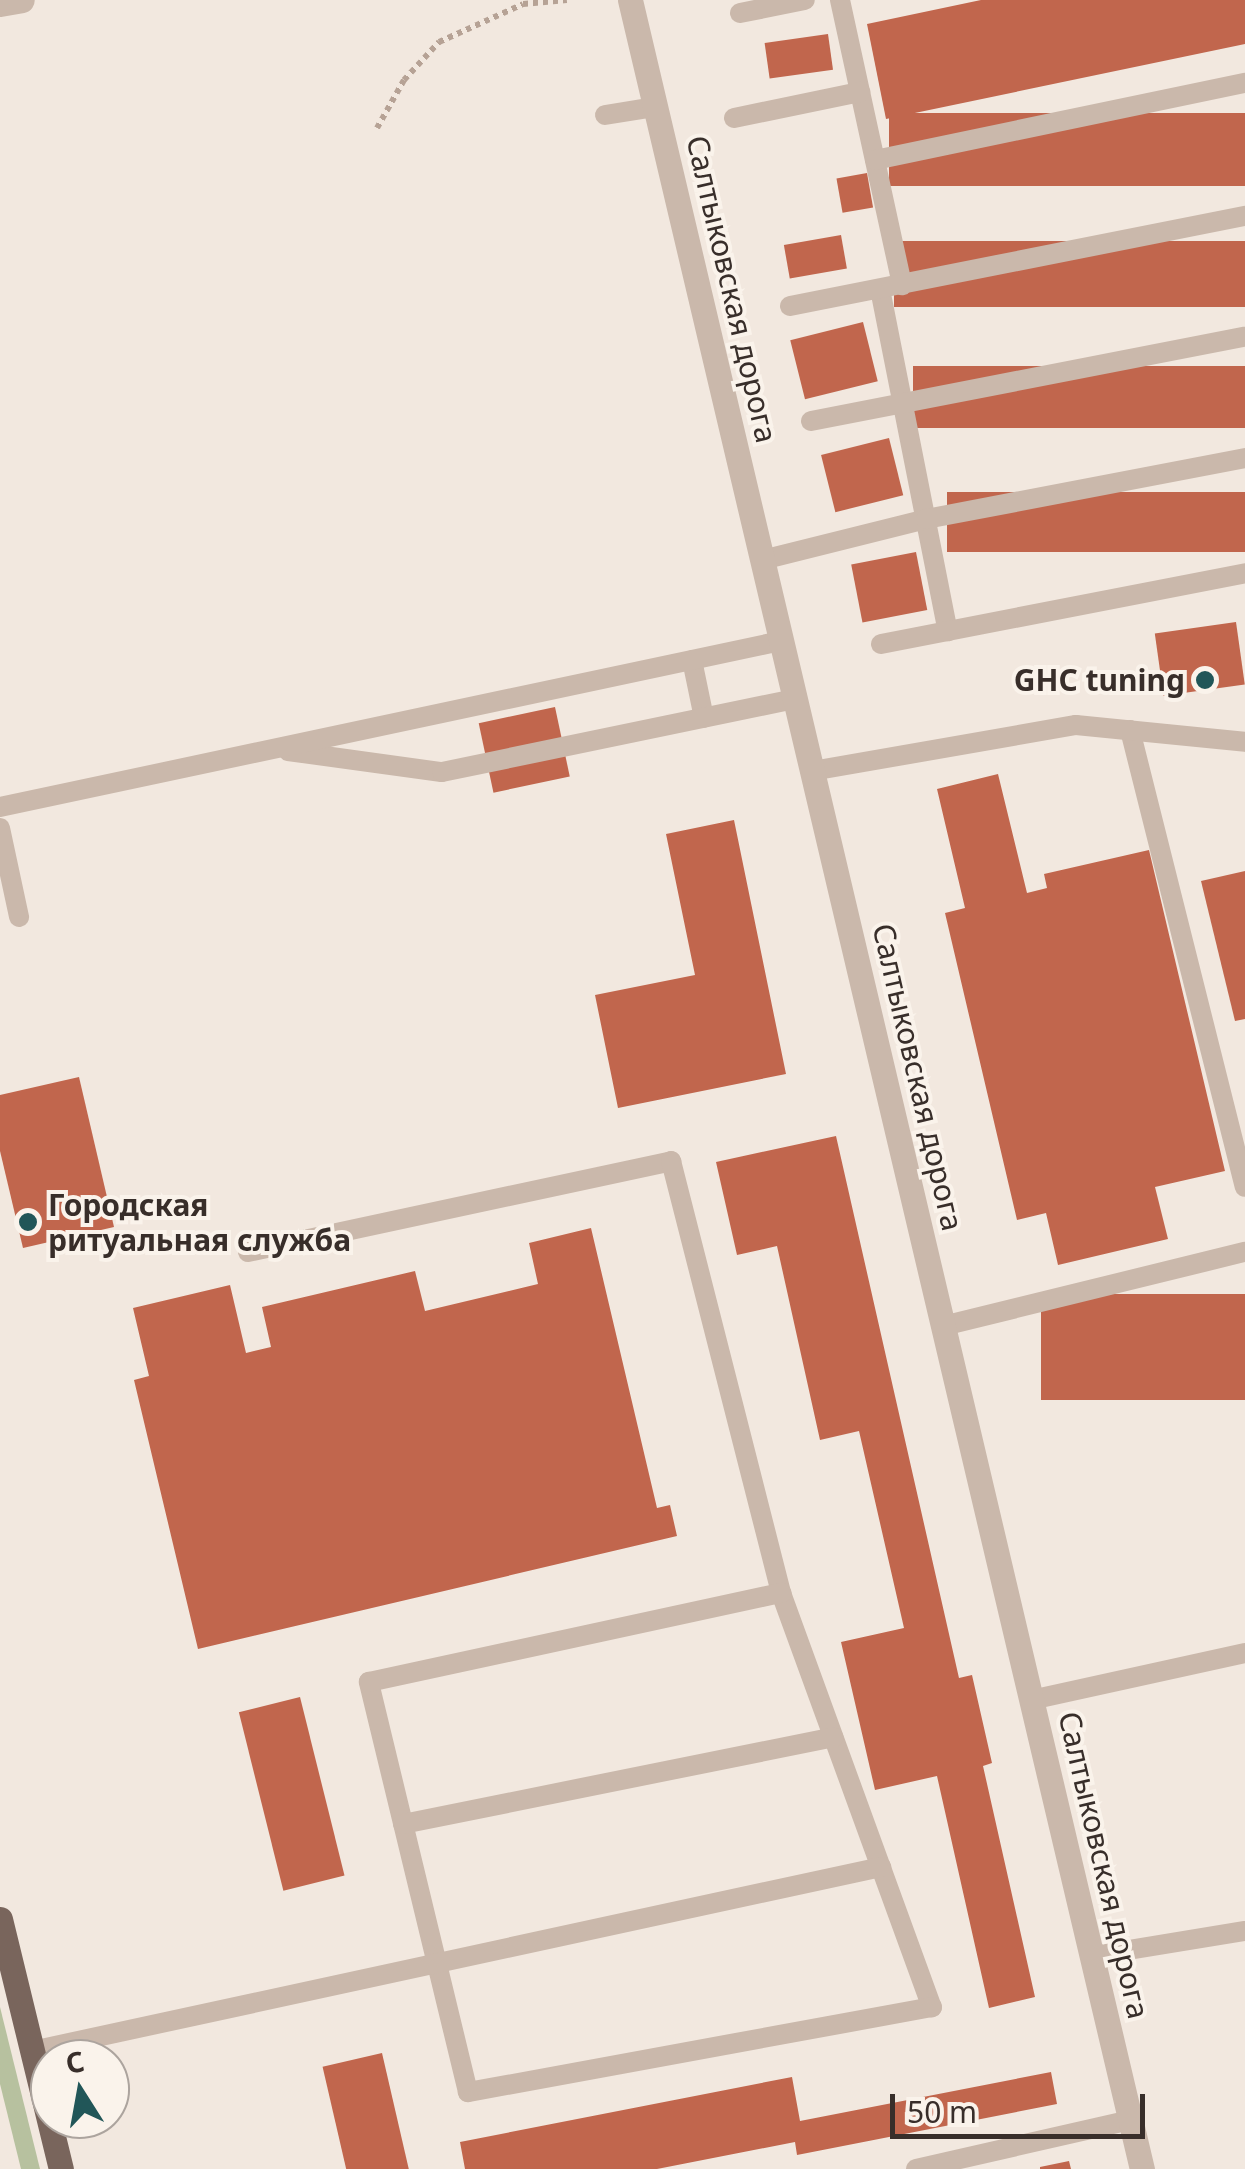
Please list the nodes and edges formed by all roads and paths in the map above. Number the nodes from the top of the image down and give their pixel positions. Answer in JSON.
{"nodes":[{"id":1,"x":22,"y":0,"type":"edge"},
{"id":2,"x":567,"y":0,"type":"edge"},
{"id":3,"x":630,"y":0,"type":"edge"},
{"id":4,"x":805,"y":0,"type":"edge"},
{"id":5,"x":840,"y":0,"type":"edge"},
{"id":6,"x":0,"y":4,"type":"edge"},
{"id":7,"x":740,"y":13,"type":"dead end"},
{"id":8,"x":1245,"y":83,"type":"edge"},
{"id":9,"x":860,"y":92,"type":"junction"},
{"id":10,"x":656,"y":107,"type":"junction"},
{"id":11,"x":606,"y":114,"type":"dead end"},
{"id":12,"x":734,"y":118,"type":"dead end"},
{"id":13,"x":378,"y":128,"type":"dead end"},
{"id":14,"x":874,"y":160,"type":"junction"},
{"id":15,"x":1245,"y":216,"type":"edge"},
{"id":16,"x":902,"y":284,"type":"junction"},
{"id":17,"x":880,"y":289,"type":"junction"},
{"id":18,"x":790,"y":306,"type":"dead end"},
{"id":19,"x":1245,"y":336,"type":"edge"},
{"id":20,"x":902,"y":403,"type":"junction"},
{"id":21,"x":811,"y":421,"type":"dead end"},
{"id":22,"x":1245,"y":458,"type":"edge"},
{"id":23,"x":926,"y":519,"type":"junction"},
{"id":24,"x":762,"y":560,"type":"junction"},
{"id":25,"x":1245,"y":573,"type":"edge"},
{"id":26,"x":948,"y":631,"type":"junction"},
{"id":27,"x":781,"y":640,"type":"junction"},
{"id":28,"x":881,"y":644,"type":"dead end"},
{"id":29,"x":692,"y":660,"type":"junction"},
{"id":30,"x":795,"y":699,"type":"junction"},
{"id":31,"x":704,"y":718,"type":"junction"},
{"id":32,"x":1130,"y":730,"type":"junction"},
{"id":33,"x":1245,"y":742,"type":"edge"},
{"id":34,"x":271,"y":748,"type":"junction"},
{"id":35,"x":812,"y":771,"type":"junction"},
{"id":36,"x":0,"y":807,"type":"edge"},
{"id":37,"x":0,"y":828,"type":"edge"},
{"id":38,"x":19,"y":917,"type":"dead end"},
{"id":39,"x":1245,"y":1187,"type":"edge"},
{"id":40,"x":248,"y":1252,"type":"dead end"},
{"id":41,"x":1245,"y":1252,"type":"edge"},
{"id":42,"x":943,"y":1326,"type":"junction"},
{"id":43,"x":781,"y":1593,"type":"junction"},
{"id":44,"x":1245,"y":1653,"type":"edge"},
{"id":45,"x":1031,"y":1700,"type":"junction"},
{"id":46,"x":833,"y":1737,"type":"junction"},
{"id":47,"x":403,"y":1824,"type":"junction"},
{"id":48,"x":881,"y":1866,"type":"junction"},
{"id":49,"x":0,"y":1919,"type":"edge"},
{"id":50,"x":1245,"y":1930,"type":"edge"},
{"id":51,"x":1092,"y":1956,"type":"junction"},
{"id":52,"x":436,"y":1960,"type":"junction"},
{"id":53,"x":85,"y":2039,"type":"edge"},
{"id":54,"x":30,"y":2043,"type":"edge"},
{"id":55,"x":1130,"y":2120,"type":"junction"},
{"id":56,"x":54,"y":2139,"type":"edge"},
{"id":57,"x":964,"y":2164,"type":"edge"},
{"id":58,"x":61,"y":2169,"type":"edge"},
{"id":59,"x":916,"y":2169,"type":"edge"},
{"id":60,"x":1142,"y":2169,"type":"edge"}],
"edges":[{"from":1,"to":6,"type":"street"},
{"from":2,"to":13,"type":"path"},
{"from":3,"to":10,"type":"street","name":"Салтыковская дорога"},
{"from":4,"to":7,"type":"lane"},
{"from":5,"to":9,"type":"lane"},
{"from":8,"to":14,"type":"lane"},
{"from":9,"to":12,"type":"lane"},
{"from":9,"to":14,"type":"lane"},
{"from":10,"to":11,"type":"lane"},
{"from":10,"to":24,"type":"street","name":"Салтыковская дорога"},
{"from":14,"to":16,"type":"lane"},
{"from":15,"to":16,"type":"lane"},
{"from":16,"to":17,"type":"lane"},
{"from":17,"to":18,"type":"lane"},
{"from":17,"to":20,"type":"lane"},
{"from":19,"to":20,"type":"lane"},
{"from":20,"to":21,"type":"lane"},
{"from":20,"to":23,"type":"lane"},
{"from":22,"to":23,"type":"lane"},
{"from":23,"to":24,"type":"lane"},
{"from":23,"to":26,"type":"lane"},
{"from":24,"to":27,"type":"street","name":"Салтыковская дорога"},
{"from":25,"to":26,"type":"lane"},
{"from":26,"to":28,"type":"lane"},
{"from":27,"to":29,"type":"lane"},
{"from":27,"to":30,"type":"street","name":"Салтыковская дорога"},
{"from":29,"to":31,"type":"lane"},
{"from":29,"to":34,"type":"lane"},
{"from":30,"to":31,"type":"lane"},
{"from":30,"to":35,"type":"street","name":"Салтыковская дорога"},
{"from":31,"to":34,"type":"lane"},
{"from":32,"to":33,"type":"lane"},
{"from":32,"to":35,"type":"lane"},
{"from":32,"to":39,"type":"lane"},
{"from":34,"to":36,"type":"lane"},
{"from":35,"to":42,"type":"street","name":"Салтыковская дорога"},
{"from":37,"to":38,"type":"lane"},
{"from":40,"to":43,"type":"lane"},
{"from":41,"to":42,"type":"lane"},
{"from":42,"to":45,"type":"street","name":"Салтыковская дорога"},
{"from":43,"to":46,"type":"lane"},
{"from":43,"to":47,"type":"lane"},
{"from":44,"to":45,"type":"lane"},
{"from":45,"to":51,"type":"street","name":"Салтыковская дорога"},
{"from":46,"to":47,"type":"lane"},
{"from":46,"to":48,"type":"lane"},
{"from":47,"to":52,"type":"lane"},
{"from":48,"to":52,"type":"lane"},
{"from":48,"to":52,"type":"lane"},
{"from":49,"to":54,"type":"main road"},
{"from":50,"to":51,"type":"lane"},
{"from":51,"to":55,"type":"street","name":"Салтыковская дорога"},
{"from":52,"to":53,"type":"lane"},
{"from":55,"to":57,"type":"lane"},
{"from":55,"to":60,"type":"street","name":"Салтыковская дорога"},
{"from":56,"to":58,"type":"main road"},
{"from":57,"to":59,"type":"lane"}]}
